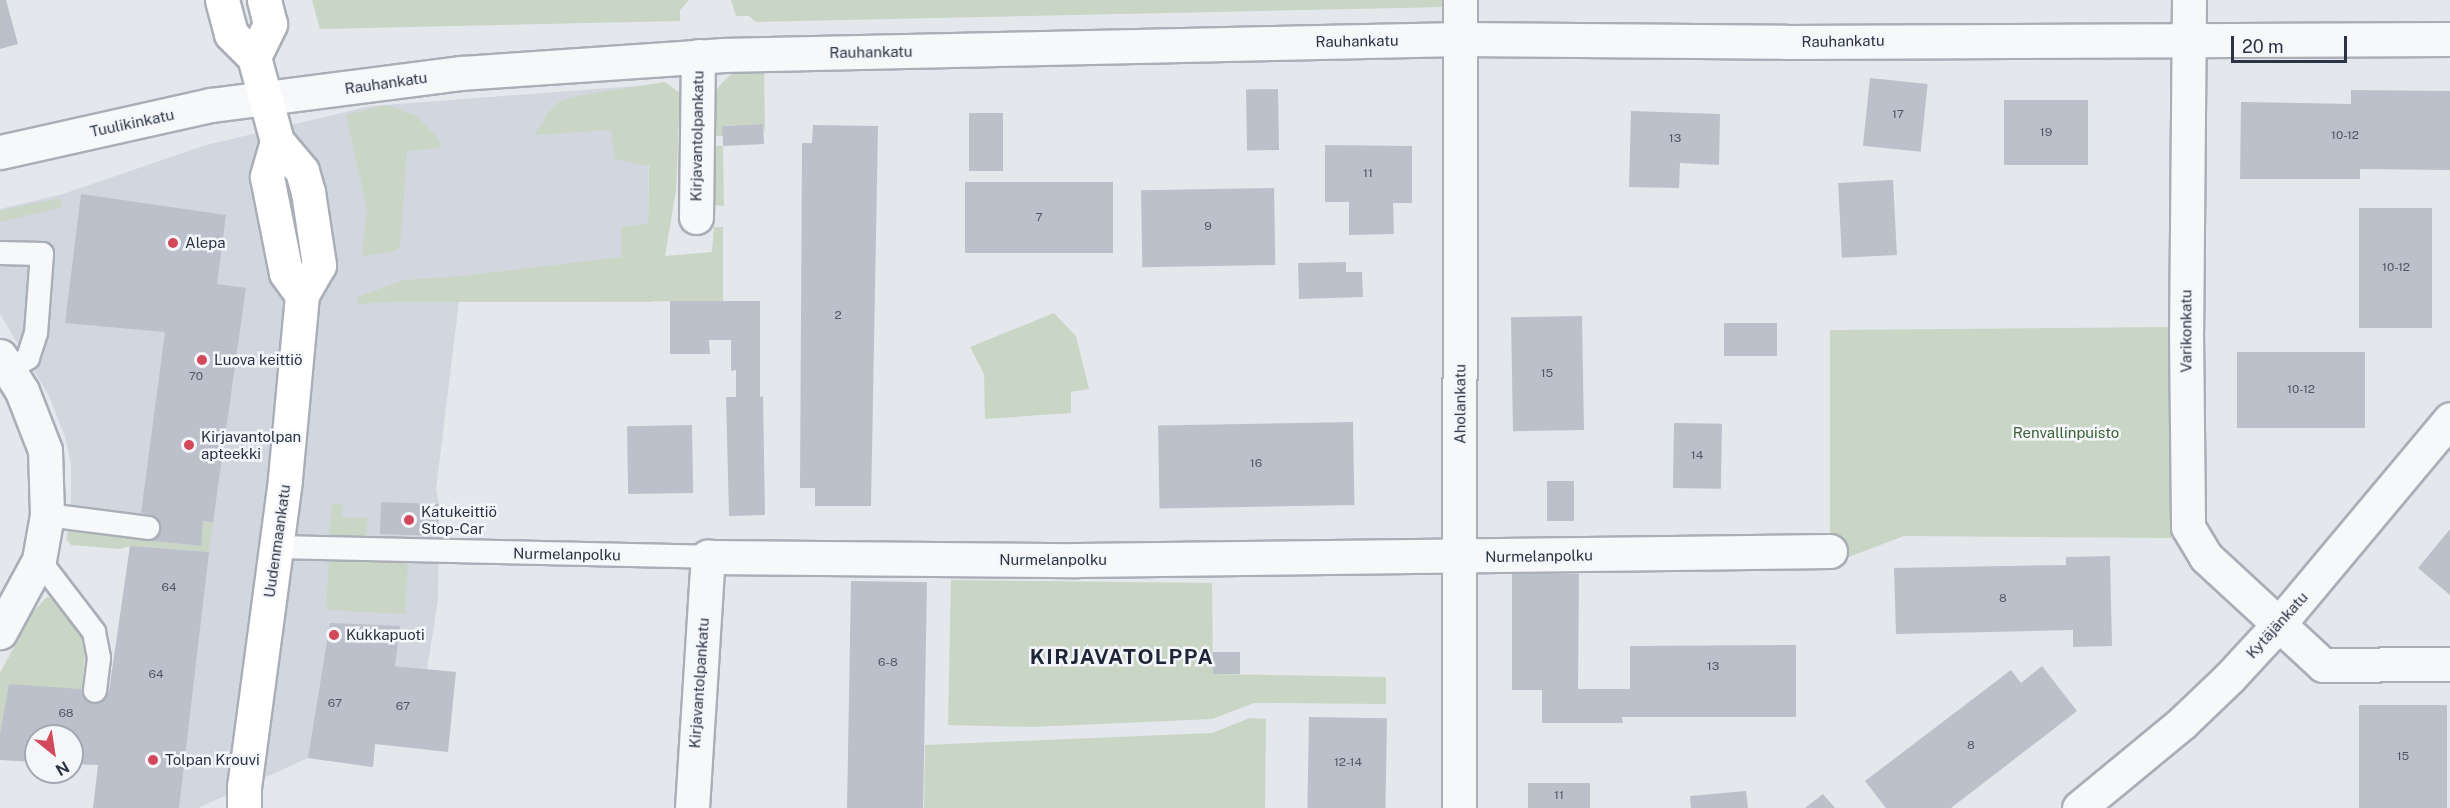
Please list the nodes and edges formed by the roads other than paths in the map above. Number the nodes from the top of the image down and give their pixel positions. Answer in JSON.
{"nodes":[{"id":1,"x":222,"y":0,"type":"edge"},
{"id":2,"x":264,"y":0,"type":"edge"},
{"id":3,"x":1460,"y":0,"type":"edge"},
{"id":4,"x":2189,"y":0,"type":"edge"},
{"id":5,"x":2189,"y":38,"type":"junction"},
{"id":6,"x":1460,"y":39,"type":"junction"},
{"id":7,"x":2450,"y":39,"type":"edge"},
{"id":8,"x":698,"y":56,"type":"junction"},
{"id":9,"x":254,"y":57,"type":"junction"},
{"id":10,"x":266,"y":98,"type":"junction"},
{"id":11,"x":0,"y":152,"type":"edge"},
{"id":12,"x":696,"y":217,"type":"dead end"},
{"id":13,"x":0,"y":253,"type":"edge"},
{"id":14,"x":5,"y":363,"type":"edge"},
{"id":15,"x":2450,"y":419,"type":"edge"},
{"id":16,"x":47,"y":515,"type":"junction"},
{"id":17,"x":148,"y":528,"type":"dead end"},
{"id":18,"x":277,"y":547,"type":"junction"},
{"id":19,"x":1830,"y":551,"type":"dead end"},
{"id":20,"x":708,"y":557,"type":"junction"},
{"id":21,"x":1460,"y":557,"type":"junction"},
{"id":22,"x":39,"y":560,"type":"junction"},
{"id":23,"x":2278,"y":625,"type":"junction"},
{"id":24,"x":0,"y":632,"type":"edge"},
{"id":25,"x":2450,"y":664,"type":"edge"},
{"id":26,"x":95,"y":691,"type":"dead end"},
{"id":27,"x":241,"y":801,"type":"edge"},
{"id":28,"x":692,"y":808,"type":"edge"},
{"id":29,"x":1459,"y":808,"type":"edge"},
{"id":30,"x":2079,"y":808,"type":"edge"}],
"edges":[{"from":1,"to":9,"type":"main road","name":"Uudenmaankatu"},
{"from":2,"to":9,"type":"main road"},
{"from":3,"to":6,"type":"street","name":"Aholankatu"},
{"from":4,"to":5,"type":"street","name":"Varikonkatu"},
{"from":5,"to":6,"type":"street","name":"Rauhankatu"},
{"from":5,"to":7,"type":"street","name":"Rauhankatu"},
{"from":5,"to":23,"type":"street","name":"Varikonkatu"},
{"from":6,"to":8,"type":"street","name":"Rauhankatu"},
{"from":6,"to":21,"type":"street","name":"Aholankatu"},
{"from":8,"to":10,"type":"street","name":"Rauhankatu"},
{"from":8,"to":12,"type":"street","name":"Kirjavantolpankatu"},
{"from":9,"to":10,"type":"main road","name":"Uudenmaankatu"},
{"from":10,"to":11,"type":"street","name":"Tuulikinkatu"},
{"from":10,"to":18,"type":"main road","name":"Uudenmaankatu"},
{"from":13,"to":14,"type":"lane"},
{"from":14,"to":16,"type":"street"},
{"from":15,"to":23,"type":"street","name":"Kytäjänkatu"},
{"from":16,"to":17,"type":"lane"},
{"from":16,"to":22,"type":"street"},
{"from":18,"to":20,"type":"lane","name":"Nurmelanpolku"},
{"from":18,"to":27,"type":"main road","name":"Uudenmaankatu"},
{"from":19,"to":21,"type":"street","name":"Nurmelanpolku"},
{"from":20,"to":21,"type":"street","name":"Nurmelanpolku"},
{"from":20,"to":28,"type":"street","name":"Kirjavantolpankatu"},
{"from":21,"to":29,"type":"street","name":"Aholankatu"},
{"from":22,"to":24,"type":"street"},
{"from":22,"to":26,"type":"lane"},
{"from":23,"to":25,"type":"street","name":"Varikonkatu"},
{"from":23,"to":30,"type":"street","name":"Kytäjänkatu"}]}
